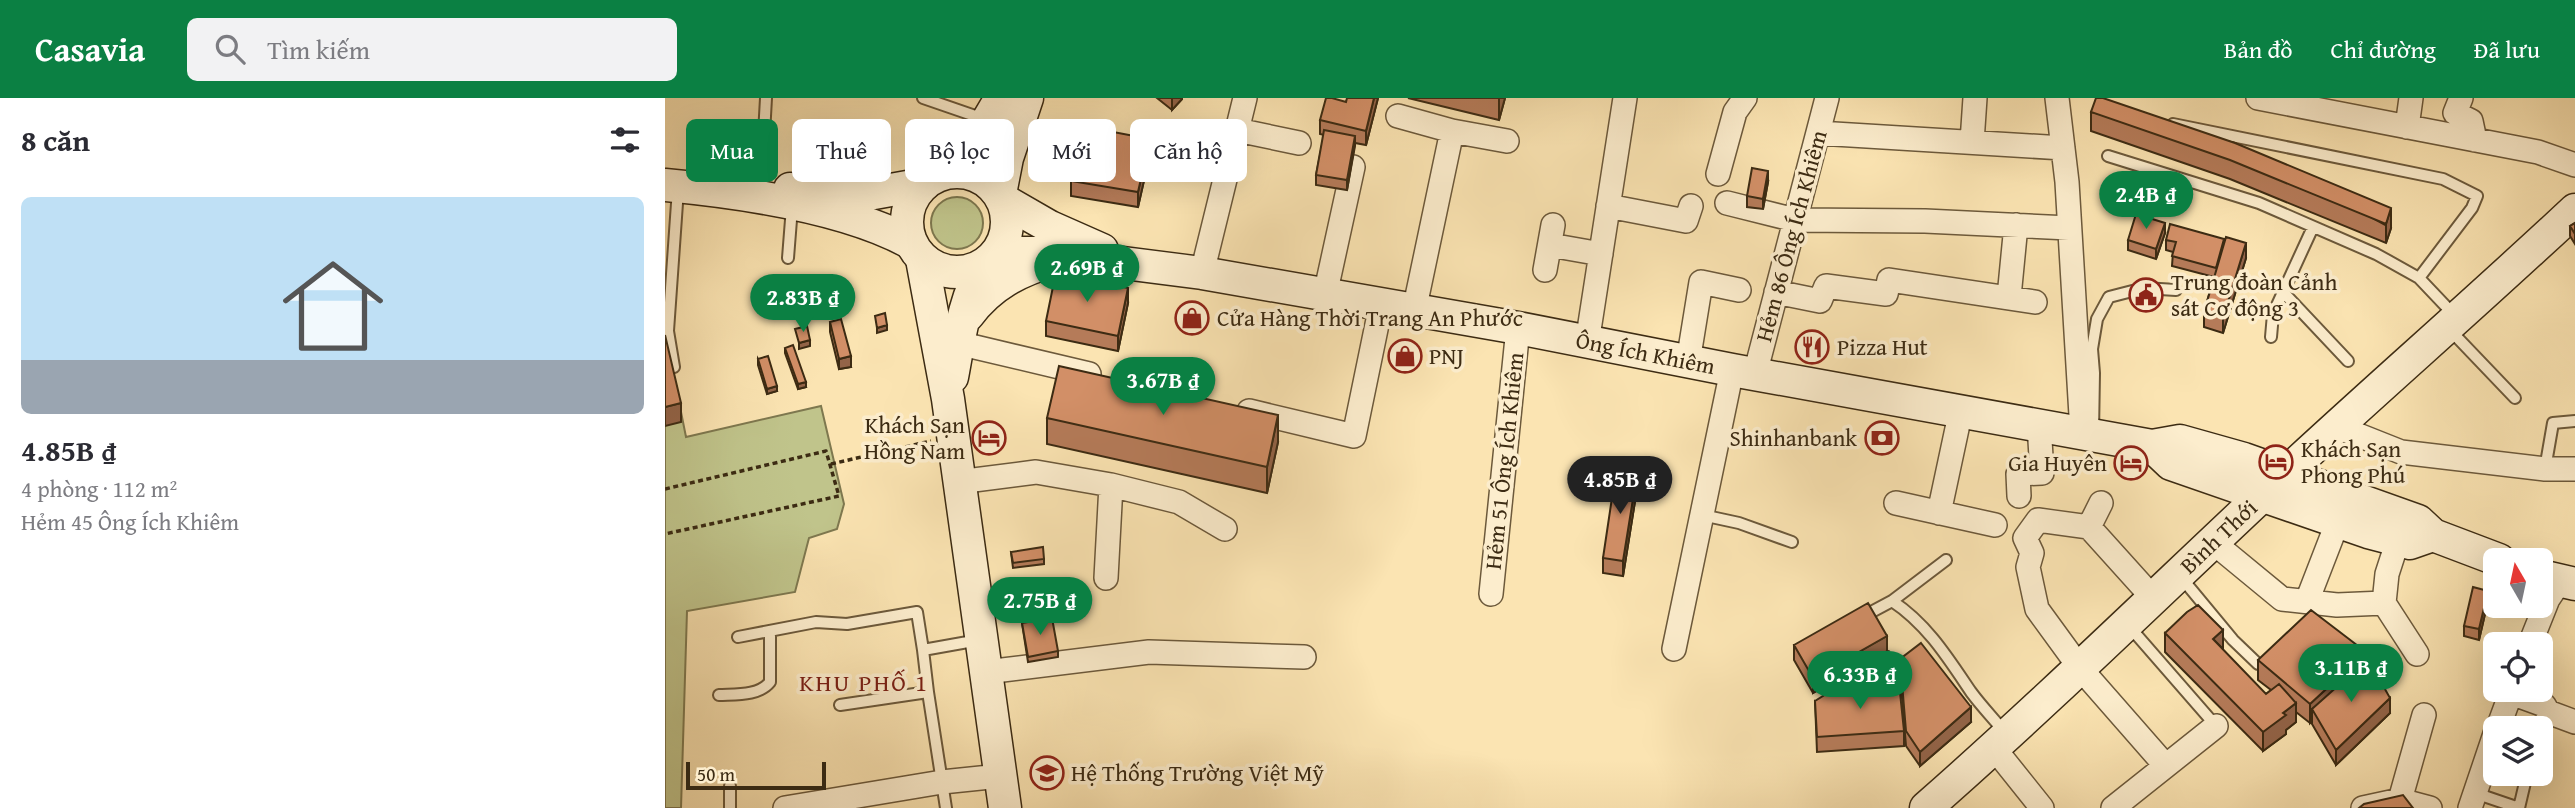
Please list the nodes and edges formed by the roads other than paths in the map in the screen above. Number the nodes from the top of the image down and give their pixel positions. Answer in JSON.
{"nodes":[{"id":1,"x":767,"y":98,"type":"edge"},
{"id":2,"x":923,"y":98,"type":"edge"},
{"id":3,"x":1027,"y":98,"type":"edge"},
{"id":4,"x":1245,"y":98,"type":"edge"},
{"id":5,"x":1625,"y":98,"type":"edge"},
{"id":6,"x":1827,"y":98,"type":"edge"},
{"id":7,"x":1975,"y":98,"type":"edge"},
{"id":8,"x":2057,"y":98,"type":"edge"},
{"id":9,"x":2258,"y":98,"type":"edge"},
{"id":10,"x":2411,"y":98,"type":"edge"},
{"id":11,"x":2461,"y":98,"type":"edge"},
{"id":12,"x":1739,"y":99,"type":"edge"},
{"id":13,"x":995,"y":109,"type":"edge"},
{"id":14,"x":1398,"y":117,"type":"dead end"},
{"id":15,"x":1240,"y":119,"type":"edge"},
{"id":16,"x":2163,"y":122,"type":"edge"},
{"id":17,"x":2407,"y":127,"type":"junction"},
{"id":18,"x":1453,"y":131,"type":"junction"},
{"id":19,"x":1247,"y":132,"type":"edge"},
{"id":20,"x":1818,"y":133,"type":"junction"},
{"id":21,"x":2475,"y":140,"type":"junction"},
{"id":22,"x":1507,"y":141,"type":"dead end"},
{"id":23,"x":1972,"y":142,"type":"junction"},
{"id":24,"x":1299,"y":144,"type":"dead end"},
{"id":25,"x":2063,"y":148,"type":"junction"},
{"id":26,"x":2108,"y":156,"type":"dead end"},
{"id":27,"x":2575,"y":165,"type":"edge"},
{"id":28,"x":1353,"y":167,"type":"edge"},
{"id":29,"x":1718,"y":174,"type":"dead end"},
{"id":30,"x":928,"y":182,"type":"edge"},
{"id":31,"x":986,"y":182,"type":"edge"},
{"id":32,"x":1224,"y":182,"type":"edge"},
{"id":33,"x":924,"y":184,"type":"junction"},
{"id":34,"x":672,"y":186,"type":"edge"},
{"id":35,"x":747,"y":190,"type":"junction"},
{"id":36,"x":1002,"y":197,"type":"junction"},
{"id":37,"x":1727,"y":203,"type":"dead end"},
{"id":38,"x":792,"y":205,"type":"junction"},
{"id":39,"x":1608,"y":206,"type":"junction"},
{"id":40,"x":1691,"y":206,"type":"dead end"},
{"id":41,"x":2575,"y":210,"type":"edge"},
{"id":42,"x":1795,"y":220,"type":"junction"},
{"id":43,"x":2016,"y":225,"type":"junction"},
{"id":44,"x":2313,"y":227,"type":"junction"},
{"id":45,"x":2069,"y":228,"type":"junction"},
{"id":46,"x":917,"y":251,"type":"junction"},
{"id":47,"x":1601,"y":254,"type":"junction"},
{"id":48,"x":1067,"y":257,"type":"junction"},
{"id":49,"x":788,"y":258,"type":"dead end"},
{"id":50,"x":991,"y":258,"type":"junction"},
{"id":51,"x":1139,"y":265,"type":"junction"},
{"id":52,"x":1545,"y":270,"type":"dead end"},
{"id":53,"x":1202,"y":273,"type":"junction"},
{"id":54,"x":2419,"y":278,"type":"junction"},
{"id":55,"x":2176,"y":289,"type":"dead end"},
{"id":56,"x":1739,"y":290,"type":"dead end"},
{"id":57,"x":1776,"y":292,"type":"junction"},
{"id":58,"x":2283,"y":292,"type":"junction"},
{"id":59,"x":1325,"y":295,"type":"junction"},
{"id":60,"x":2009,"y":297,"type":"junction"},
{"id":61,"x":2035,"y":302,"type":"dead end"},
{"id":62,"x":1381,"y":305,"type":"junction"},
{"id":63,"x":1414,"y":311,"type":"junction"},
{"id":64,"x":2453,"y":323,"type":"junction"},
{"id":65,"x":1518,"y":328,"type":"junction"},
{"id":66,"x":666,"y":331,"type":"edge"},
{"id":67,"x":961,"y":331,"type":"junction"},
{"id":68,"x":2271,"y":337,"type":"dead end"},
{"id":69,"x":1587,"y":343,"type":"junction"},
{"id":70,"x":2348,"y":361,"type":"dead end"},
{"id":71,"x":1688,"y":362,"type":"junction"},
{"id":72,"x":674,"y":367,"type":"edge"},
{"id":73,"x":1743,"y":372,"type":"junction"},
{"id":74,"x":1117,"y":380,"type":"edge"},
{"id":75,"x":2515,"y":398,"type":"dead end"},
{"id":76,"x":947,"y":399,"type":"junction"},
{"id":77,"x":1222,"y":405,"type":"edge"},
{"id":78,"x":1961,"y":410,"type":"junction"},
{"id":79,"x":2575,"y":421,"type":"edge"},
{"id":80,"x":2039,"y":424,"type":"junction"},
{"id":81,"x":2338,"y":427,"type":"junction"},
{"id":82,"x":2088,"y":433,"type":"junction"},
{"id":83,"x":2152,"y":446,"type":"junction"},
{"id":84,"x":2545,"y":469,"type":"junction"},
{"id":85,"x":2575,"y":469,"type":"edge"},
{"id":86,"x":2285,"y":474,"type":"junction"},
{"id":87,"x":958,"y":482,"type":"junction"},
{"id":88,"x":1111,"y":485,"type":"junction"},
{"id":89,"x":2019,"y":496,"type":"dead end"},
{"id":90,"x":2263,"y":496,"type":"junction"},
{"id":91,"x":1896,"y":503,"type":"dead end"},
{"id":92,"x":2101,"y":503,"type":"dead end"},
{"id":93,"x":1939,"y":513,"type":"junction"},
{"id":94,"x":1702,"y":515,"type":"junction"},
{"id":95,"x":2338,"y":521,"type":"junction"},
{"id":96,"x":1995,"y":525,"type":"dead end"},
{"id":97,"x":2089,"y":527,"type":"junction"},
{"id":98,"x":1225,"y":529,"type":"dead end"},
{"id":99,"x":2433,"y":535,"type":"junction"},
{"id":100,"x":2398,"y":540,"type":"junction"},
{"id":101,"x":1792,"y":542,"type":"dead end"},
{"id":102,"x":2214,"y":543,"type":"junction"},
{"id":103,"x":2483,"y":554,"type":"edge"},
{"id":104,"x":1946,"y":560,"type":"dead end"},
{"id":105,"x":2179,"y":573,"type":"junction"},
{"id":106,"x":1106,"y":578,"type":"dead end"},
{"id":107,"x":2559,"y":580,"type":"edge"},
{"id":108,"x":1491,"y":594,"type":"dead end"},
{"id":109,"x":2153,"y":598,"type":"junction"},
{"id":110,"x":1892,"y":601,"type":"junction"},
{"id":111,"x":2307,"y":601,"type":"junction"},
{"id":112,"x":2384,"y":603,"type":"junction"},
{"id":113,"x":1852,"y":622,"type":"edge"},
{"id":114,"x":2126,"y":623,"type":"junction"},
{"id":115,"x":770,"y":631,"type":"junction"},
{"id":116,"x":2535,"y":632,"type":"edge"},
{"id":117,"x":738,"y":637,"type":"dead end"},
{"id":118,"x":982,"y":640,"type":"junction"},
{"id":119,"x":1674,"y":649,"type":"dead end"},
{"id":120,"x":923,"y":650,"type":"junction"},
{"id":121,"x":2417,"y":654,"type":"dead end"},
{"id":122,"x":1304,"y":657,"type":"dead end"},
{"id":123,"x":2258,"y":664,"type":"edge"},
{"id":124,"x":2080,"y":667,"type":"junction"},
{"id":125,"x":986,"y":672,"type":"junction"},
{"id":126,"x":928,"y":692,"type":"junction"},
{"id":127,"x":719,"y":695,"type":"dead end"},
{"id":128,"x":2537,"y":702,"type":"edge"},
{"id":129,"x":840,"y":705,"type":"dead end"},
{"id":130,"x":2424,"y":715,"type":"dead end"},
{"id":131,"x":2575,"y":722,"type":"edge"},
{"id":132,"x":2216,"y":726,"type":"joint"},
{"id":133,"x":2001,"y":742,"type":"junction"},
{"id":134,"x":2165,"y":765,"type":"junction"},
{"id":135,"x":2483,"y":769,"type":"edge"},
{"id":136,"x":1000,"y":776,"type":"junction"},
{"id":137,"x":943,"y":782,"type":"junction"},
{"id":138,"x":730,"y":786,"type":"dead end"},
{"id":139,"x":2524,"y":786,"type":"edge"},
{"id":140,"x":2400,"y":800,"type":"junction"},
{"id":141,"x":2472,"y":801,"type":"edge"},
{"id":142,"x":795,"y":807,"type":"edge"},
{"id":143,"x":730,"y":808,"type":"edge"},
{"id":144,"x":946,"y":808,"type":"edge"},
{"id":145,"x":1005,"y":808,"type":"edge"},
{"id":146,"x":1926,"y":808,"type":"edge"},
{"id":147,"x":2042,"y":808,"type":"edge"},
{"id":148,"x":2113,"y":808,"type":"edge"},
{"id":149,"x":2363,"y":808,"type":"edge"},
{"id":150,"x":2430,"y":808,"type":"edge"},
{"id":151,"x":2519,"y":808,"type":"edge"}],
"edges":[{"from":1,"to":35,"type":"lane"},
{"from":2,"to":13,"type":"lane"},
{"from":3,"to":36,"type":"main road"},
{"from":4,"to":15,"type":"street"},
{"from":5,"to":39,"type":"street"},
{"from":6,"to":20,"type":"street","name":"Hẻm 86 Ông Ích Khiêm"},
{"from":7,"to":23,"type":"street"},
{"from":8,"to":25,"type":"street"},
{"from":9,"to":17,"type":"street"},
{"from":10,"to":17,"type":"street"},
{"from":11,"to":21,"type":"street"},
{"from":12,"to":29,"type":"street"},
{"from":14,"to":18,"type":"street"},
{"from":16,"to":54,"type":"lane"},
{"from":17,"to":21,"type":"street"},
{"from":18,"to":22,"type":"street"},
{"from":18,"to":63,"type":"street"},
{"from":19,"to":24,"type":"street"},
{"from":20,"to":23,"type":"street"},
{"from":20,"to":42,"type":"street","name":"Hẻm 86 Ông Ích Khiêm"},
{"from":21,"to":27,"type":"street"},
{"from":23,"to":25,"type":"street"},
{"from":25,"to":45,"type":"street"},
{"from":26,"to":44,"type":"lane"},
{"from":28,"to":59,"type":"street"},
{"from":30,"to":33,"type":"main road"},
{"from":31,"to":36,"type":"main road"},
{"from":32,"to":53,"type":"street"},
{"from":33,"to":35,"type":"main road"},
{"from":33,"to":46,"type":"main road"},
{"from":34,"to":35,"type":"main road"},
{"from":34,"to":66,"type":"lane"},
{"from":35,"to":38,"type":"main road"},
{"from":36,"to":50,"type":"main road"},
{"from":36,"to":51,"type":"main road"},
{"from":37,"to":42,"type":"street"},
{"from":38,"to":46,"type":"main road"},
{"from":38,"to":49,"type":"lane"},
{"from":39,"to":40,"type":"street"},
{"from":39,"to":47,"type":"street"},
{"from":41,"to":64,"type":"main road","name":"Bình Thới"},
{"from":42,"to":43,"type":"street"},
{"from":42,"to":57,"type":"street","name":"Hẻm 86 Ông Ích Khiêm"},
{"from":43,"to":45,"type":"street"},
{"from":43,"to":60,"type":"street"},
{"from":44,"to":54,"type":"lane"},
{"from":44,"to":58,"type":"lane"},
{"from":45,"to":82,"type":"street"},
{"from":46,"to":50,"type":"main road"},
{"from":46,"to":76,"type":"main road"},
{"from":47,"to":52,"type":"street"},
{"from":47,"to":69,"type":"street"},
{"from":48,"to":50,"type":"main road"},
{"from":48,"to":51,"type":"main road"},
{"from":48,"to":67,"type":"main road"},
{"from":50,"to":67,"type":"main road"},
{"from":51,"to":53,"type":"main road","name":"Ông Ích Khiêm"},
{"from":53,"to":59,"type":"main road","name":"Ông Ích Khiêm"},
{"from":54,"to":64,"type":"lane"},
{"from":55,"to":82,"type":"lane"},
{"from":56,"to":71,"type":"street"},
{"from":57,"to":60,"type":"street"},
{"from":57,"to":73,"type":"street","name":"Hẻm 86 Ông Ích Khiêm"},
{"from":58,"to":68,"type":"lane"},
{"from":58,"to":70,"type":"lane"},
{"from":59,"to":62,"type":"main road","name":"Ông Ích Khiêm"},
{"from":60,"to":61,"type":"street"},
{"from":62,"to":63,"type":"main road","name":"Ông Ích Khiêm"},
{"from":62,"to":77,"type":"street"},
{"from":63,"to":65,"type":"main road","name":"Ông Ích Khiêm"},
{"from":64,"to":75,"type":"lane"},
{"from":64,"to":81,"type":"main road","name":"Bình Thới"},
{"from":65,"to":69,"type":"main road","name":"Ông Ích Khiêm"},
{"from":65,"to":108,"type":"street","name":"Hẻm 51 Ông Ích Khiêm"},
{"from":66,"to":72,"type":"lane"},
{"from":67,"to":74,"type":"street"},
{"from":67,"to":76,"type":"main road"},
{"from":69,"to":71,"type":"main road","name":"Ông Ích Khiêm"},
{"from":71,"to":73,"type":"main road","name":"Ông Ích Khiêm"},
{"from":73,"to":78,"type":"main road","name":"Ông Ích Khiêm"},
{"from":73,"to":94,"type":"street","name":"Hẻm 86 Ông Ích Khiêm"},
{"from":76,"to":87,"type":"main road"},
{"from":78,"to":80,"type":"main road","name":"Ông Ích Khiêm"},
{"from":78,"to":93,"type":"street"},
{"from":79,"to":84,"type":"lane"},
{"from":80,"to":82,"type":"main road","name":"Ông Ích Khiêm"},
{"from":80,"to":89,"type":"street"},
{"from":81,"to":84,"type":"street"},
{"from":81,"to":86,"type":"main road","name":"Bình Thới"},
{"from":82,"to":83,"type":"main road","name":"Ông Ích Khiêm"},
{"from":83,"to":86,"type":"main road","name":"Ông Ích Khiêm"},
{"from":83,"to":90,"type":"main road","name":"Ông Ích Khiêm"},
{"from":84,"to":85,"type":"street"},
{"from":86,"to":90,"type":"main road","name":"Bình Thới"},
{"from":86,"to":99,"type":"main road","name":"Ông Ích Khiêm"},
{"from":87,"to":88,"type":"street"},
{"from":87,"to":118,"type":"main road"},
{"from":88,"to":98,"type":"street"},
{"from":88,"to":106,"type":"street"},
{"from":90,"to":95,"type":"main road","name":"Ông Ích Khiêm"},
{"from":90,"to":102,"type":"main road","name":"Bình Thới"},
{"from":91,"to":93,"type":"street"},
{"from":92,"to":97,"type":"street"},
{"from":93,"to":96,"type":"street"},
{"from":94,"to":101,"type":"lane"},
{"from":94,"to":119,"type":"street","name":"Hẻm 86 Ông Ích Khiêm"},
{"from":95,"to":100,"type":"main road","name":"Ông Ích Khiêm"},
{"from":95,"to":111,"type":"street"},
{"from":97,"to":109,"type":"street"},
{"from":97,"to":124,"type":"street"},
{"from":99,"to":100,"type":"main road"},
{"from":99,"to":103,"type":"main road","name":"Ông Ích Khiêm"},
{"from":100,"to":112,"type":"street"},
{"from":102,"to":105,"type":"main road","name":"Bình Thới"},
{"from":102,"to":111,"type":"street"},
{"from":104,"to":110,"type":"lane"},
{"from":105,"to":109,"type":"main road","name":"Bình Thới"},
{"from":105,"to":123,"type":"lane"},
{"from":107,"to":116,"type":"street"},
{"from":109,"to":114,"type":"main road","name":"Bình Thới"},
{"from":110,"to":113,"type":"lane"},
{"from":110,"to":133,"type":"lane"},
{"from":111,"to":112,"type":"street"},
{"from":112,"to":121,"type":"street"},
{"from":114,"to":124,"type":"main road","name":"Bình Thới"},
{"from":114,"to":132,"type":"lane"},
{"from":115,"to":117,"type":"lane"},
{"from":115,"to":120,"type":"lane"},
{"from":115,"to":127,"type":"lane"},
{"from":118,"to":120,"type":"lane"},
{"from":118,"to":125,"type":"main road"},
{"from":120,"to":126,"type":"lane"},
{"from":122,"to":125,"type":"street"},
{"from":124,"to":133,"type":"main road","name":"Bình Thới"},
{"from":124,"to":134,"type":"street"},
{"from":125,"to":136,"type":"main road"},
{"from":126,"to":129,"type":"lane"},
{"from":126,"to":137,"type":"lane"},
{"from":128,"to":131,"type":"street"},
{"from":130,"to":140,"type":"street"},
{"from":132,"to":134,"type":"street"},
{"from":133,"to":146,"type":"main road","name":"Bình Thới"},
{"from":133,"to":147,"type":"street"},
{"from":134,"to":148,"type":"street"},
{"from":135,"to":141,"type":"street"},
{"from":136,"to":137,"type":"street"},
{"from":136,"to":145,"type":"main road"},
{"from":137,"to":142,"type":"street"},
{"from":137,"to":144,"type":"lane"},
{"from":138,"to":143,"type":"lane"},
{"from":139,"to":151,"type":"lane"},
{"from":140,"to":149,"type":"street"},
{"from":140,"to":150,"type":"street"},
{"from":141,"to":151,"type":"lane"}]}
